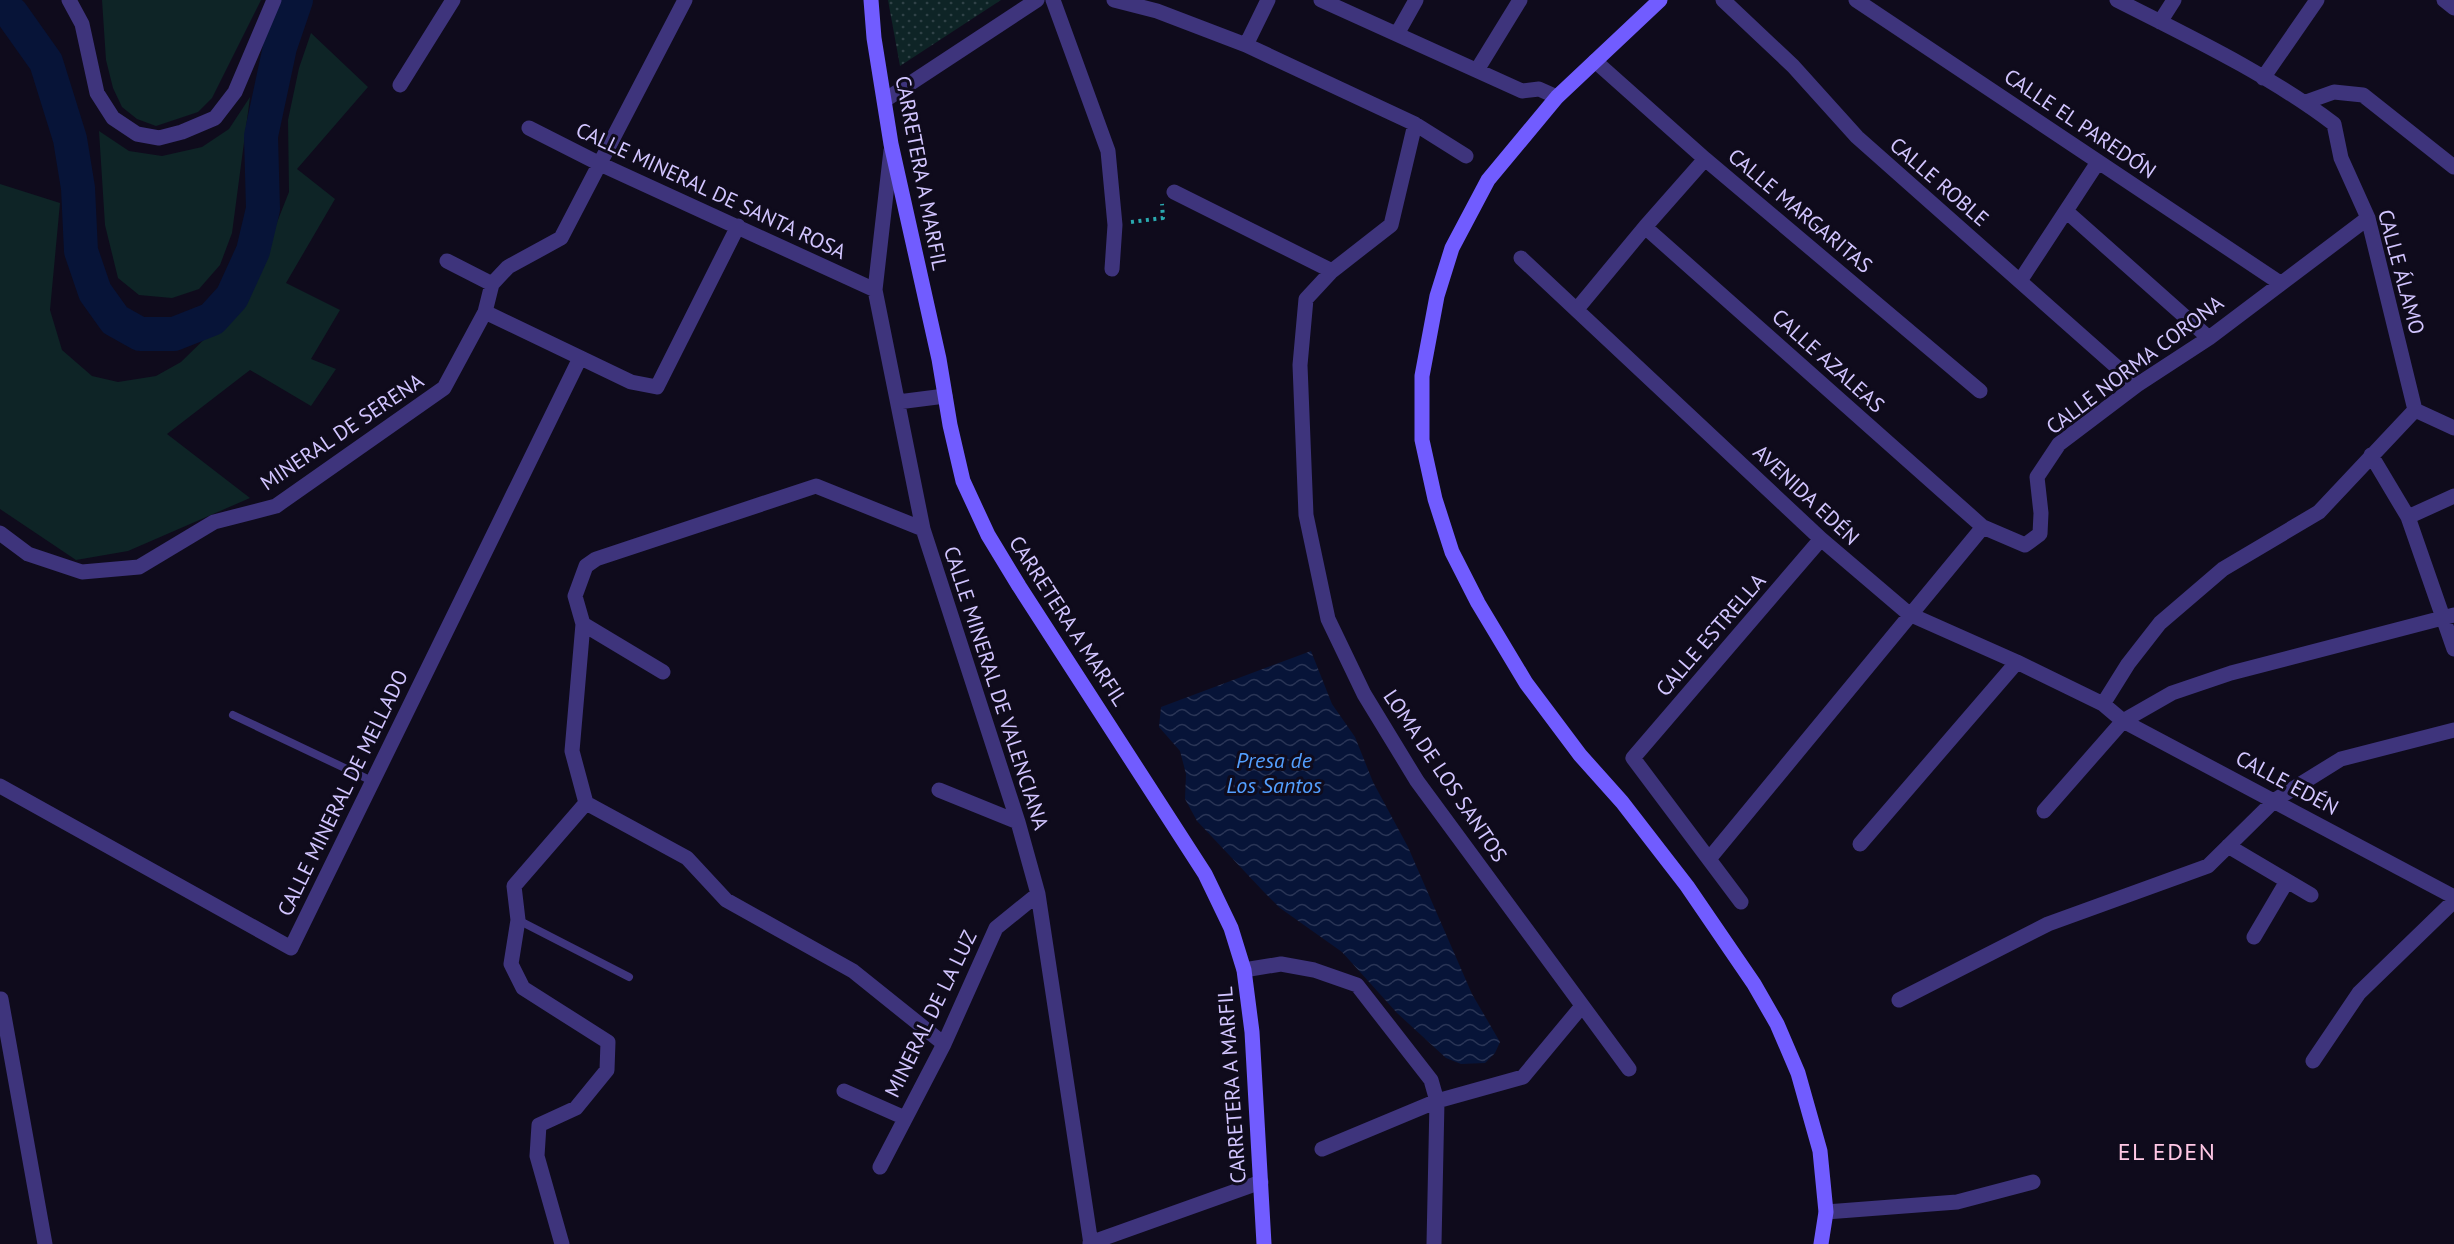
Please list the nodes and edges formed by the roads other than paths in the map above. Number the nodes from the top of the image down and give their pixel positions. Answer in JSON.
{"nodes":[{"id":1,"x":69,"y":0,"type":"edge"},
{"id":2,"x":274,"y":0,"type":"edge"},
{"id":3,"x":453,"y":0,"type":"edge"},
{"id":4,"x":685,"y":0,"type":"edge"},
{"id":5,"x":871,"y":0,"type":"edge"},
{"id":6,"x":1037,"y":0,"type":"edge"},
{"id":7,"x":1053,"y":0,"type":"edge"},
{"id":8,"x":1114,"y":0,"type":"edge"},
{"id":9,"x":1268,"y":0,"type":"edge"},
{"id":10,"x":1321,"y":0,"type":"edge"},
{"id":11,"x":1416,"y":0,"type":"edge"},
{"id":12,"x":1521,"y":0,"type":"edge"},
{"id":13,"x":1660,"y":0,"type":"edge"},
{"id":14,"x":1722,"y":0,"type":"edge"},
{"id":15,"x":1856,"y":0,"type":"edge"},
{"id":16,"x":2116,"y":0,"type":"edge"},
{"id":17,"x":2174,"y":0,"type":"edge"},
{"id":18,"x":2317,"y":0,"type":"edge"},
{"id":19,"x":2444,"y":0,"type":"edge"},
{"id":20,"x":2454,"y":8,"type":"edge"},
{"id":21,"x":2160,"y":22,"type":"junction"},
{"id":22,"x":1397,"y":34,"type":"junction"},
{"id":23,"x":1246,"y":45,"type":"junction"},
{"id":24,"x":1595,"y":61,"type":"junction"},
{"id":25,"x":1477,"y":70,"type":"junction"},
{"id":26,"x":2263,"y":78,"type":"junction"},
{"id":27,"x":400,"y":86,"type":"dead end"},
{"id":28,"x":1557,"y":98,"type":"junction"},
{"id":29,"x":885,"y":100,"type":"junction"},
{"id":30,"x":2306,"y":102,"type":"junction"},
{"id":31,"x":1415,"y":124,"type":"junction"},
{"id":32,"x":529,"y":128,"type":"dead end"},
{"id":33,"x":891,"y":144,"type":"junction"},
{"id":34,"x":1466,"y":156,"type":"dead end"},
{"id":35,"x":1705,"y":159,"type":"junction"},
{"id":36,"x":2098,"y":162,"type":"junction"},
{"id":37,"x":600,"y":164,"type":"junction"},
{"id":38,"x":2454,"y":167,"type":"edge"},
{"id":39,"x":1174,"y":192,"type":"road end"},
{"id":40,"x":2066,"y":211,"type":"junction"},
{"id":41,"x":2368,"y":218,"type":"junction"},
{"id":42,"x":738,"y":225,"type":"junction"},
{"id":43,"x":1645,"y":227,"type":"junction"},
{"id":44,"x":1521,"y":258,"type":"dead end"},
{"id":45,"x":447,"y":261,"type":"dead end"},
{"id":46,"x":1112,"y":269,"type":"dead end"},
{"id":47,"x":1332,"y":271,"type":"junction"},
{"id":48,"x":2020,"y":281,"type":"junction"},
{"id":49,"x":2280,"y":283,"type":"junction"},
{"id":50,"x":492,"y":284,"type":"junction"},
{"id":51,"x":875,"y":290,"type":"junction"},
{"id":52,"x":1577,"y":309,"type":"junction"},
{"id":53,"x":485,"y":312,"type":"junction"},
{"id":54,"x":2209,"y":338,"type":"junction"},
{"id":55,"x":580,"y":358,"type":"junction"},
{"id":56,"x":2138,"y":385,"type":"junction"},
{"id":57,"x":1980,"y":391,"type":"dead end"},
{"id":58,"x":945,"y":396,"type":"junction"},
{"id":59,"x":898,"y":402,"type":"junction"},
{"id":60,"x":2415,"y":410,"type":"junction"},
{"id":61,"x":2454,"y":428,"type":"edge"},
{"id":62,"x":2372,"y":455,"type":"junction"},
{"id":63,"x":2454,"y":496,"type":"edge"},
{"id":64,"x":2408,"y":517,"type":"junction"},
{"id":65,"x":1983,"y":527,"type":"junction"},
{"id":66,"x":923,"y":529,"type":"junction"},
{"id":67,"x":0,"y":532,"type":"edge"},
{"id":68,"x":1821,"y":539,"type":"junction"},
{"id":69,"x":1909,"y":614,"type":"junction"},
{"id":70,"x":2449,"y":617,"type":"edge"},
{"id":71,"x":583,"y":624,"type":"junction"},
{"id":72,"x":2454,"y":649,"type":"edge"},
{"id":73,"x":2017,"y":662,"type":"junction"},
{"id":74,"x":663,"y":672,"type":"dead end"},
{"id":75,"x":2103,"y":704,"type":"junction"},
{"id":76,"x":233,"y":715,"type":"dead end"},
{"id":77,"x":2123,"y":721,"type":"junction"},
{"id":78,"x":2454,"y":730,"type":"edge"},
{"id":79,"x":372,"y":781,"type":"junction"},
{"id":80,"x":0,"y":786,"type":"edge"},
{"id":81,"x":939,"y":790,"type":"dead end"},
{"id":82,"x":2275,"y":800,"type":"junction"},
{"id":83,"x":586,"y":803,"type":"junction"},
{"id":84,"x":2044,"y":812,"type":"dead end"},
{"id":85,"x":1018,"y":822,"type":"junction"},
{"id":86,"x":1860,"y":844,"type":"dead end"},
{"id":87,"x":2228,"y":846,"type":"junction"},
{"id":88,"x":1709,"y":859,"type":"junction"},
{"id":89,"x":2287,"y":881,"type":"junction"},
{"id":90,"x":1038,"y":894,"type":"junction"},
{"id":91,"x":2311,"y":895,"type":"dead end"},
{"id":92,"x":2454,"y":899,"type":"edge"},
{"id":93,"x":1741,"y":902,"type":"dead end"},
{"id":94,"x":518,"y":920,"type":"junction"},
{"id":95,"x":2254,"y":937,"type":"dead end"},
{"id":96,"x":1244,"y":970,"type":"junction"},
{"id":97,"x":629,"y":977,"type":"dead end"},
{"id":98,"x":1,"y":999,"type":"edge"},
{"id":99,"x":1899,"y":999,"type":"dead end"},
{"id":100,"x":1582,"y":1006,"type":"junction"},
{"id":101,"x":944,"y":1044,"type":"junction"},
{"id":102,"x":2313,"y":1061,"type":"dead end"},
{"id":103,"x":1629,"y":1069,"type":"dead end"},
{"id":104,"x":844,"y":1091,"type":"dead end"},
{"id":105,"x":1437,"y":1101,"type":"junction"},
{"id":106,"x":905,"y":1118,"type":"junction"},
{"id":107,"x":1322,"y":1149,"type":"dead end"},
{"id":108,"x":880,"y":1167,"type":"dead end"},
{"id":109,"x":1261,"y":1182,"type":"junction"},
{"id":110,"x":2033,"y":1182,"type":"dead end"},
{"id":111,"x":1826,"y":1212,"type":"junction"},
{"id":112,"x":1090,"y":1243,"type":"edge"},
{"id":113,"x":45,"y":1244,"type":"edge"},
{"id":114,"x":562,"y":1244,"type":"edge"},
{"id":115,"x":1264,"y":1244,"type":"edge"},
{"id":116,"x":1434,"y":1244,"type":"edge"},
{"id":117,"x":1821,"y":1244,"type":"edge"}],
"edges":[{"from":1,"to":2,"type":"street"},
{"from":3,"to":27,"type":"street"},
{"from":4,"to":37,"type":"street"},
{"from":5,"to":29,"type":"street","name":"CARRETERA A MARFIL"},
{"from":6,"to":29,"type":"street"},
{"from":7,"to":46,"type":"street"},
{"from":8,"to":23,"type":"street"},
{"from":9,"to":23,"type":"street"},
{"from":10,"to":22,"type":"street"},
{"from":11,"to":22,"type":"street"},
{"from":12,"to":25,"type":"street"},
{"from":13,"to":24,"type":"street"},
{"from":14,"to":48,"type":"street","name":"CALLE ROBLE"},
{"from":15,"to":36,"type":"street","name":"CALLE EL PAREDÓN"},
{"from":16,"to":21,"type":"street","name":"CALLE ÁLAMO"},
{"from":17,"to":21,"type":"street"},
{"from":18,"to":26,"type":"street"},
{"from":19,"to":20,"type":"street"},
{"from":21,"to":26,"type":"street","name":"CALLE ÁLAMO"},
{"from":22,"to":25,"type":"street"},
{"from":23,"to":31,"type":"street"},
{"from":24,"to":28,"type":"street"},
{"from":24,"to":35,"type":"street","name":"CALLE MARGARITAS"},
{"from":25,"to":28,"type":"street"},
{"from":26,"to":30,"type":"street","name":"CALLE ÁLAMO"},
{"from":28,"to":111,"type":"street"},
{"from":29,"to":33,"type":"street","name":"CARRETERA A MARFIL"},
{"from":30,"to":38,"type":"street"},
{"from":30,"to":41,"type":"street","name":"CALLE ÁLAMO"},
{"from":31,"to":34,"type":"street"},
{"from":31,"to":47,"type":"street","name":"LOMA DE LOS SANTOS"},
{"from":32,"to":37,"type":"street","name":"CALLE MINERAL DE SANTA ROSA"},
{"from":33,"to":51,"type":"street","name":"CALLE MINERAL DE VALENCIANA"},
{"from":33,"to":58,"type":"street","name":"CARRETERA A MARFIL"},
{"from":35,"to":43,"type":"street"},
{"from":35,"to":57,"type":"street","name":"CALLE MARGARITAS"},
{"from":36,"to":40,"type":"street"},
{"from":36,"to":49,"type":"street","name":"CALLE EL PAREDÓN"},
{"from":37,"to":42,"type":"street","name":"CALLE MINERAL DE SANTA ROSA"},
{"from":37,"to":50,"type":"street"},
{"from":39,"to":47,"type":"street"},
{"from":40,"to":48,"type":"street"},
{"from":40,"to":54,"type":"street"},
{"from":41,"to":49,"type":"street","name":"CALLE NORMA CORONA"},
{"from":41,"to":60,"type":"street","name":"CALLE ÁLAMO"},
{"from":42,"to":51,"type":"street","name":"CALLE MINERAL DE SANTA ROSA"},
{"from":42,"to":55,"type":"street"},
{"from":43,"to":52,"type":"street"},
{"from":43,"to":65,"type":"street","name":"CALLE AZALEAS"},
{"from":44,"to":52,"type":"street","name":"AVENIDA EDÉN"},
{"from":45,"to":50,"type":"street"},
{"from":47,"to":100,"type":"street","name":"LOMA DE LOS SANTOS"},
{"from":48,"to":56,"type":"street","name":"CALLE ROBLE"},
{"from":49,"to":54,"type":"street","name":"CALLE NORMA CORONA"},
{"from":50,"to":53,"type":"street","name":"MINERAL DE SERENA"},
{"from":51,"to":59,"type":"street","name":"CALLE MINERAL DE VALENCIANA"},
{"from":52,"to":68,"type":"street","name":"AVENIDA EDÉN"},
{"from":53,"to":55,"type":"street"},
{"from":53,"to":67,"type":"street","name":"MINERAL DE SERENA"},
{"from":54,"to":56,"type":"street","name":"CALLE NORMA CORONA"},
{"from":55,"to":79,"type":"street","name":"CALLE MINERAL DE MELLADO"},
{"from":56,"to":65,"type":"street","name":"CALLE NORMA CORONA"},
{"from":58,"to":59,"type":"street"},
{"from":58,"to":96,"type":"street","name":"CARRETERA A MARFIL"},
{"from":59,"to":66,"type":"street","name":"CALLE MINERAL DE VALENCIANA"},
{"from":60,"to":61,"type":"street"},
{"from":60,"to":62,"type":"street"},
{"from":62,"to":64,"type":"street"},
{"from":62,"to":75,"type":"street"},
{"from":63,"to":64,"type":"street"},
{"from":64,"to":70,"type":"street"},
{"from":65,"to":69,"type":"street"},
{"from":66,"to":71,"type":"street"},
{"from":66,"to":85,"type":"street","name":"CALLE MINERAL DE VALENCIANA"},
{"from":68,"to":69,"type":"street","name":"AVENIDA EDÉN"},
{"from":68,"to":88,"type":"street","name":"CALLE ESTRELLA"},
{"from":69,"to":73,"type":"street","name":"AVENIDA EDÉN"},
{"from":69,"to":88,"type":"street"},
{"from":70,"to":72,"type":"street"},
{"from":70,"to":77,"type":"street"},
{"from":71,"to":74,"type":"street"},
{"from":71,"to":83,"type":"street"},
{"from":73,"to":75,"type":"street","name":"AVENIDA EDÉN"},
{"from":73,"to":86,"type":"street"},
{"from":75,"to":77,"type":"street","name":"CALLE EDÉN"},
{"from":76,"to":79,"type":"lane"},
{"from":77,"to":82,"type":"street","name":"CALLE EDÉN"},
{"from":77,"to":84,"type":"street"},
{"from":78,"to":82,"type":"street"},
{"from":79,"to":80,"type":"street","name":"CALLE MINERAL DE MELLADO"},
{"from":81,"to":85,"type":"street"},
{"from":82,"to":87,"type":"street"},
{"from":82,"to":92,"type":"street","name":"CALLE EDÉN"},
{"from":83,"to":94,"type":"street"},
{"from":83,"to":101,"type":"street"},
{"from":85,"to":90,"type":"street","name":"CALLE MINERAL DE VALENCIANA"},
{"from":87,"to":89,"type":"street"},
{"from":87,"to":99,"type":"street"},
{"from":88,"to":93,"type":"street"},
{"from":89,"to":91,"type":"street"},
{"from":89,"to":95,"type":"street"},
{"from":90,"to":101,"type":"street","name":"MINERAL DE LA LUZ"},
{"from":90,"to":112,"type":"street","name":"CALLE MINERAL DE VALENCIANA"},
{"from":92,"to":102,"type":"street"},
{"from":94,"to":97,"type":"lane"},
{"from":94,"to":114,"type":"street"},
{"from":96,"to":105,"type":"street"},
{"from":96,"to":109,"type":"street","name":"CARRETERA A MARFIL"},
{"from":98,"to":113,"type":"street"},
{"from":100,"to":103,"type":"street","name":"LOMA DE LOS SANTOS"},
{"from":100,"to":105,"type":"street"},
{"from":101,"to":106,"type":"street","name":"MINERAL DE LA LUZ"},
{"from":104,"to":106,"type":"street"},
{"from":105,"to":107,"type":"street"},
{"from":105,"to":116,"type":"street"},
{"from":106,"to":108,"type":"street","name":"MINERAL DE LA LUZ"},
{"from":109,"to":112,"type":"street"},
{"from":109,"to":115,"type":"street","name":"CARRETERA A MARFIL"},
{"from":110,"to":111,"type":"street"},
{"from":111,"to":117,"type":"street"}]}
